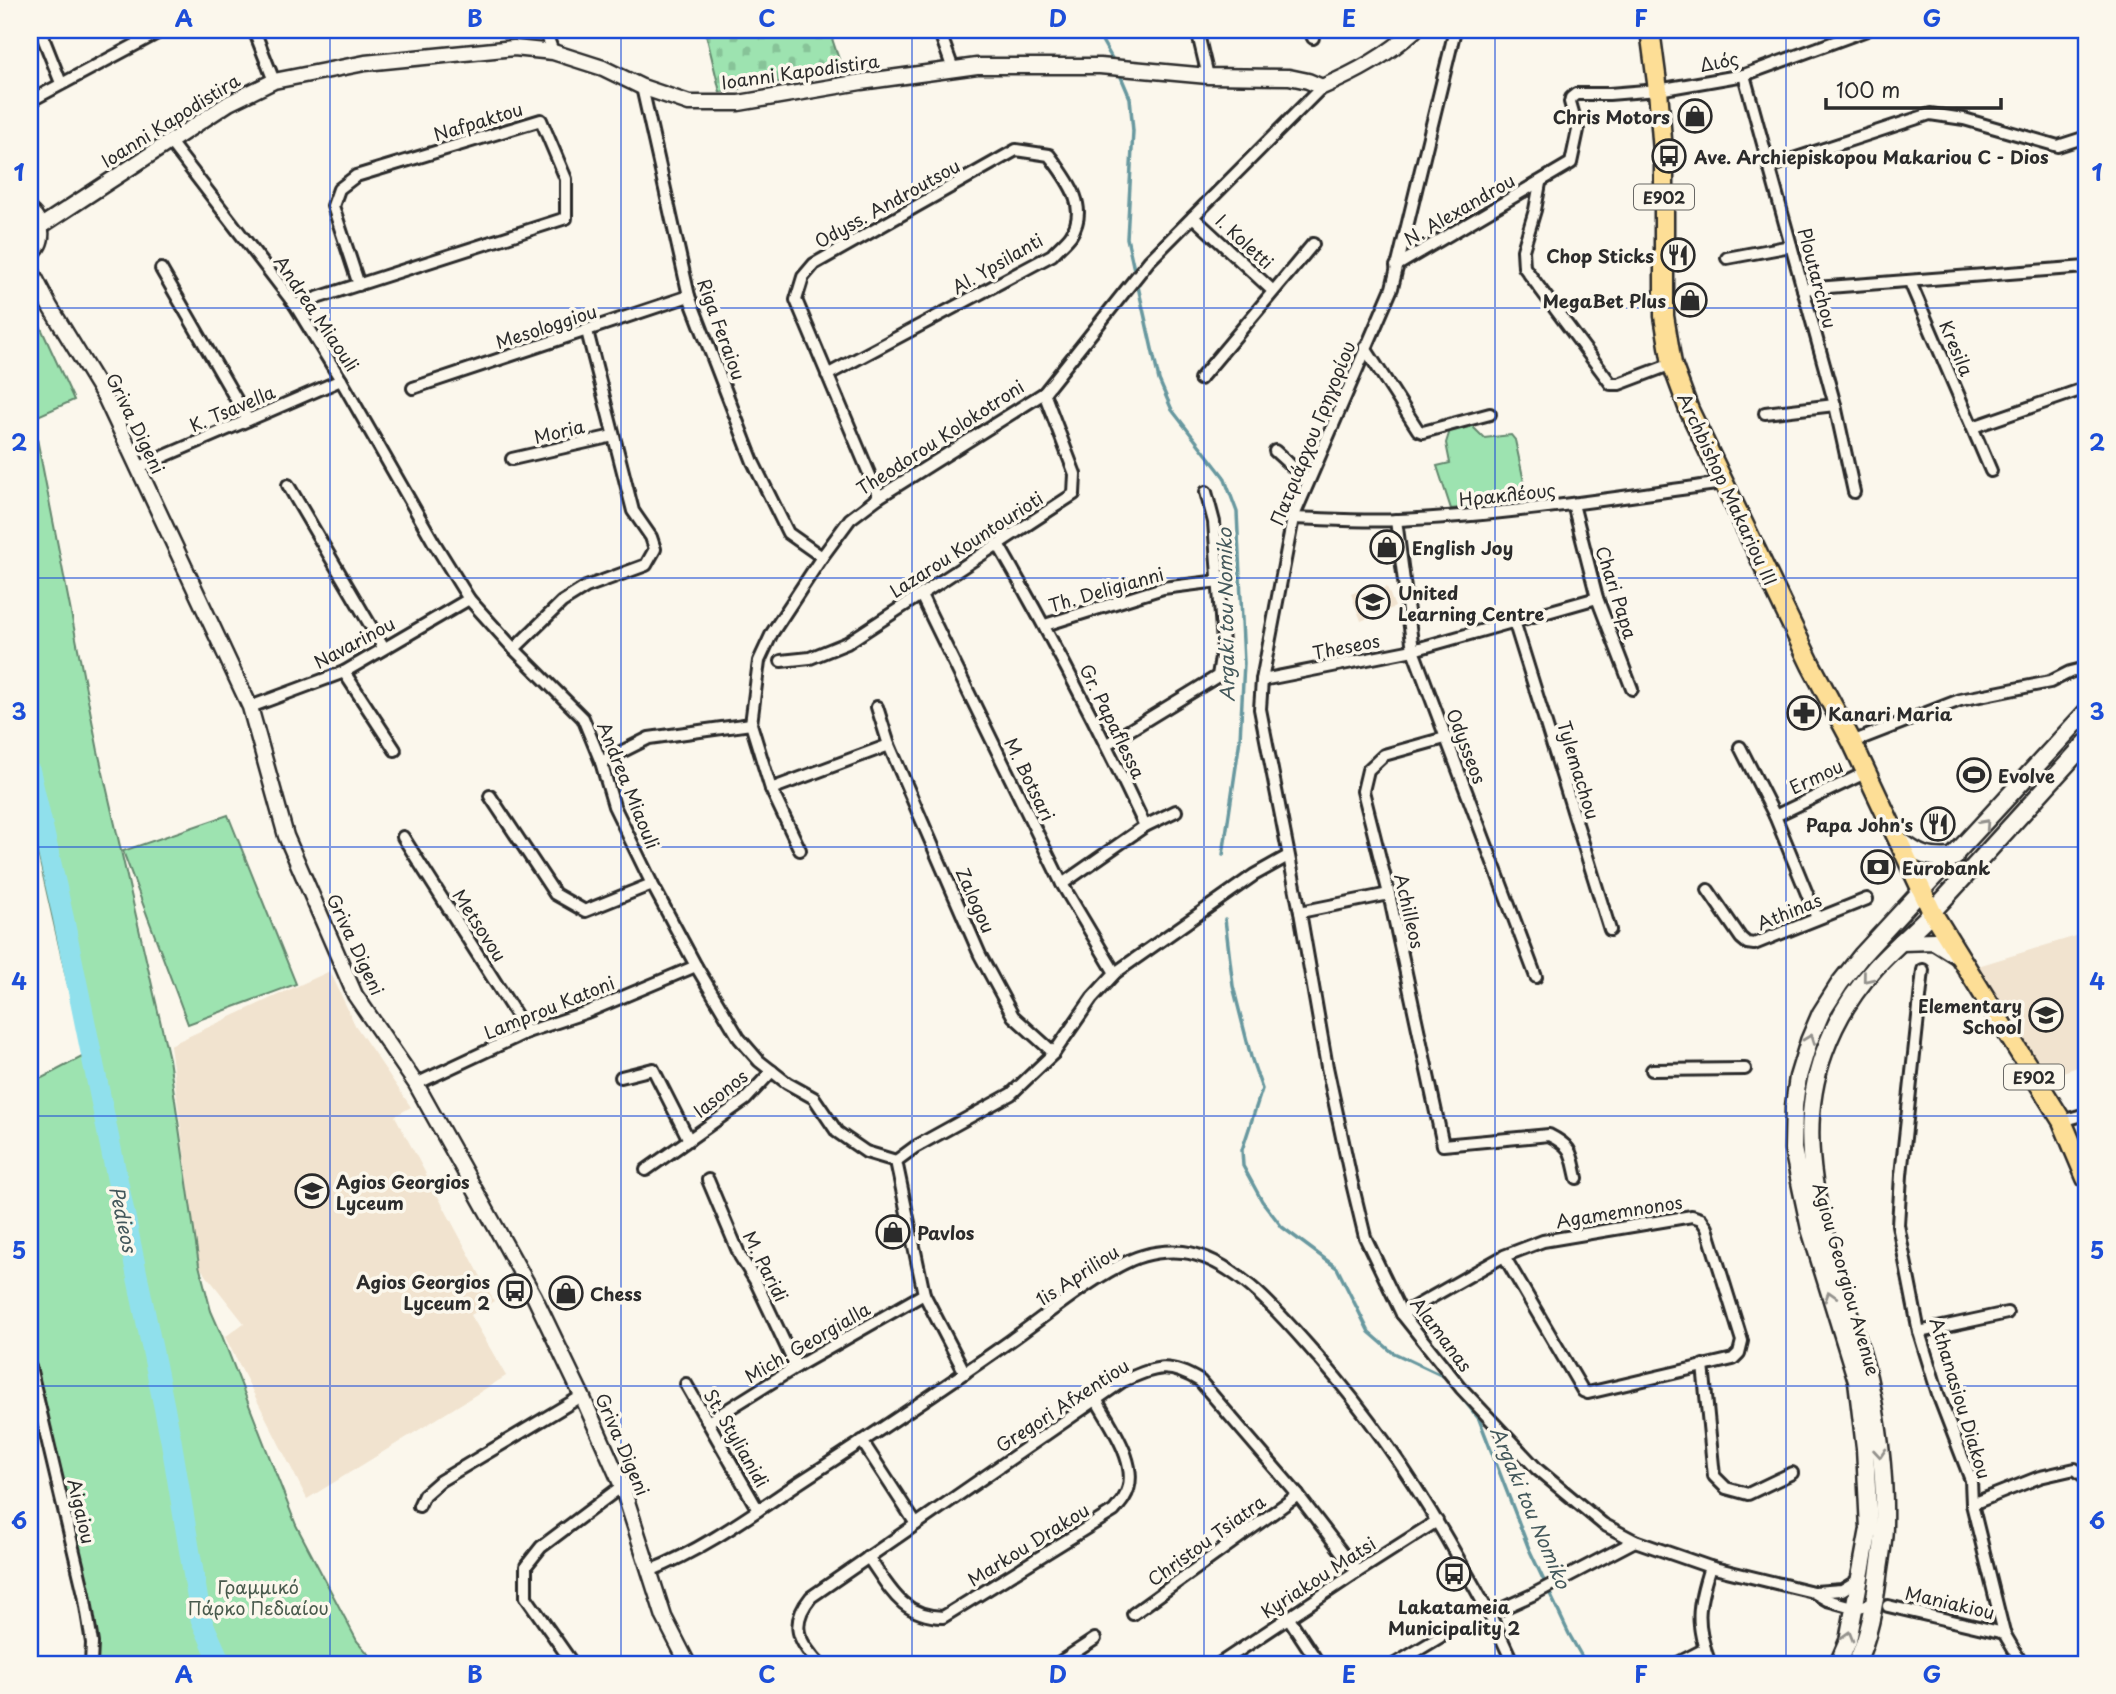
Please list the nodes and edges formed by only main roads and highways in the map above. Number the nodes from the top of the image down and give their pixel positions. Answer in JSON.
{"nodes":[{"id":1,"x":1650,"y":30,"type":"edge"},
{"id":2,"x":2086,"y":712,"type":"edge"},
{"id":3,"x":2086,"y":743,"type":"edge"},
{"id":4,"x":1898,"y":839,"type":"junction"},
{"id":5,"x":1955,"y":856,"type":"junction"},
{"id":6,"x":1922,"y":892,"type":"junction"},
{"id":7,"x":1932,"y":912,"type":"junction"},
{"id":8,"x":1901,"y":942,"type":"junction"},
{"id":9,"x":1958,"y":956,"type":"junction"},
{"id":10,"x":2086,"y":1178,"type":"edge"},
{"id":11,"x":1838,"y":1664,"type":"edge"},
{"id":12,"x":1856,"y":1664,"type":"edge"}],
"edges":[{"from":1,"to":4,"type":"main road","name":"Archbishop Makariou III","number":"E902"},
{"from":5,"to":2,"type":"main road","name":"Agiou Georgiou Avenue","one_way":true},
{"from":3,"to":7,"type":"main road","name":"Agiou Georgiou Avenue"},
{"from":4,"to":5,"type":"main road"},
{"from":4,"to":6,"type":"main road","number":"E902"},
{"from":5,"to":6,"type":"main road","name":"Agiou Georgiou Avenue"},
{"from":6,"to":7,"type":"main road","number":"E902"},
{"from":11,"to":6,"type":"main road","name":"Agiou Georgiou Avenue","one_way":true},
{"from":7,"to":8,"type":"main road","name":"Agiou Georgiou Avenue"},
{"from":7,"to":9,"type":"main road","number":"E902"},
{"from":8,"to":9,"type":"main road"},
{"from":8,"to":12,"type":"main road","name":"Agiou Georgiou Avenue","one_way":true},
{"from":9,"to":10,"type":"main road","number":"E902"}]}
